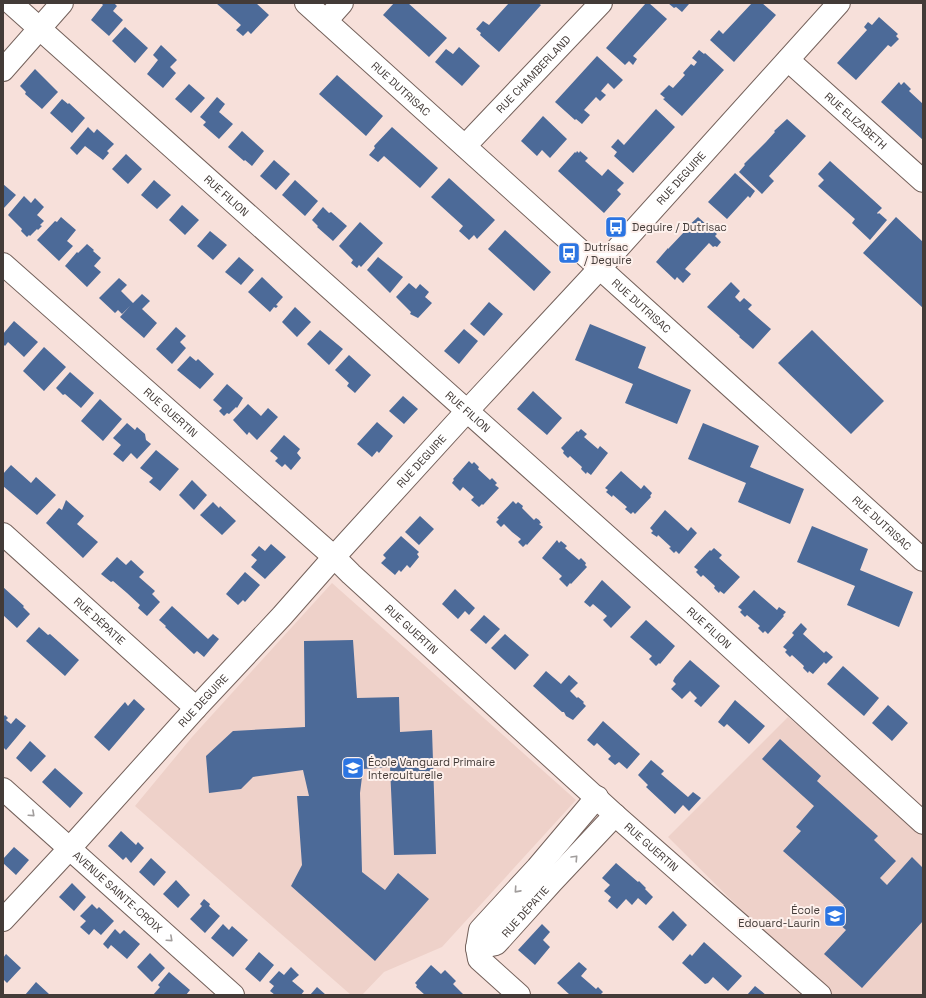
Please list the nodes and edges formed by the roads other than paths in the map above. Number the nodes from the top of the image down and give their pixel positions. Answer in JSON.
{"nodes":[{"id":1,"x":11,"y":3,"type":"edge"},
{"id":2,"x":62,"y":3,"type":"edge"},
{"id":3,"x":306,"y":3,"type":"edge"},
{"id":4,"x":342,"y":3,"type":"edge"},
{"id":5,"x":601,"y":3,"type":"edge"},
{"id":6,"x":840,"y":3,"type":"edge"},
{"id":7,"x":326,"y":20,"type":"junction"},
{"id":8,"x":40,"y":28,"type":"junction"},
{"id":9,"x":788,"y":60,"type":"junction"},
{"id":10,"x":3,"y":70,"type":"edge"},
{"id":11,"x":465,"y":146,"type":"junction"},
{"id":12,"x":923,"y":181,"type":"edge"},
{"id":13,"x":3,"y":264,"type":"edge"},
{"id":14,"x":600,"y":268,"type":"junction"},
{"id":15,"x":467,"y":411,"type":"junction"},
{"id":16,"x":3,"y":534,"type":"edge"},
{"id":17,"x":334,"y":557,"type":"junction"},
{"id":18,"x":923,"y":560,"type":"edge"},
{"id":19,"x":196,"y":708,"type":"junction"},
{"id":20,"x":3,"y":788,"type":"edge"},
{"id":21,"x":597,"y":797,"type":"junction"},
{"id":22,"x":615,"y":814,"type":"junction"},
{"id":23,"x":923,"y":823,"type":"edge"},
{"id":24,"x":70,"y":848,"type":"junction"},
{"id":25,"x":544,"y":875,"type":"junction"},
{"id":26,"x":3,"y":920,"type":"edge"},
{"id":27,"x":233,"y":995,"type":"edge"},
{"id":28,"x":519,"y":995,"type":"edge"},
{"id":29,"x":820,"y":995,"type":"edge"}],
"edges":[{"from":1,"to":8,"type":"street","name":"RUE FILION"},
{"from":2,"to":8,"type":"street"},
{"from":3,"to":7,"type":"street","name":"RUE DUTRISAC"},
{"from":4,"to":7,"type":"street"},
{"from":5,"to":11,"type":"street","name":"RUE CHAMBERLAND"},
{"from":6,"to":9,"type":"street","name":"RUE DEGUIRE"},
{"from":7,"to":11,"type":"street","name":"RUE DUTRISAC"},
{"from":8,"to":10,"type":"street"},
{"from":8,"to":15,"type":"street","name":"RUE FILION"},
{"from":9,"to":12,"type":"street","name":"RUE ELIZABETH"},
{"from":9,"to":14,"type":"street","name":"RUE DEGUIRE"},
{"from":11,"to":14,"type":"street","name":"RUE DUTRISAC"},
{"from":13,"to":17,"type":"street","name":"RUE GUERTIN"},
{"from":14,"to":15,"type":"street","name":"RUE DEGUIRE"},
{"from":14,"to":18,"type":"street","name":"RUE DUTRISAC"},
{"from":15,"to":17,"type":"street","name":"RUE DEGUIRE"},
{"from":15,"to":23,"type":"street","name":"RUE FILION"},
{"from":16,"to":19,"type":"street","name":"RUE DÉPATIE"},
{"from":17,"to":19,"type":"street","name":"RUE DEGUIRE"},
{"from":17,"to":21,"type":"street","name":"RUE GUERTIN"},
{"from":19,"to":24,"type":"street","name":"RUE DEGUIRE"},
{"from":20,"to":24,"type":"street","name":"AVENUE SAINTE-CROIX","one_way":true},
{"from":21,"to":22,"type":"street","name":"RUE GUERTIN"},
{"from":21,"to":25,"type":"street","name":"RUE DÉPATIE"},
{"from":25,"to":22,"type":"street","name":"RUE DÉPATIE","one_way":true},
{"from":22,"to":29,"type":"street","name":"RUE GUERTIN"},
{"from":24,"to":26,"type":"street","name":"RUE DEGUIRE"},
{"from":24,"to":27,"type":"street","name":"AVENUE SAINTE-CROIX","one_way":true},
{"from":25,"to":28,"type":"street","name":"RUE DÉPATIE"}]}
